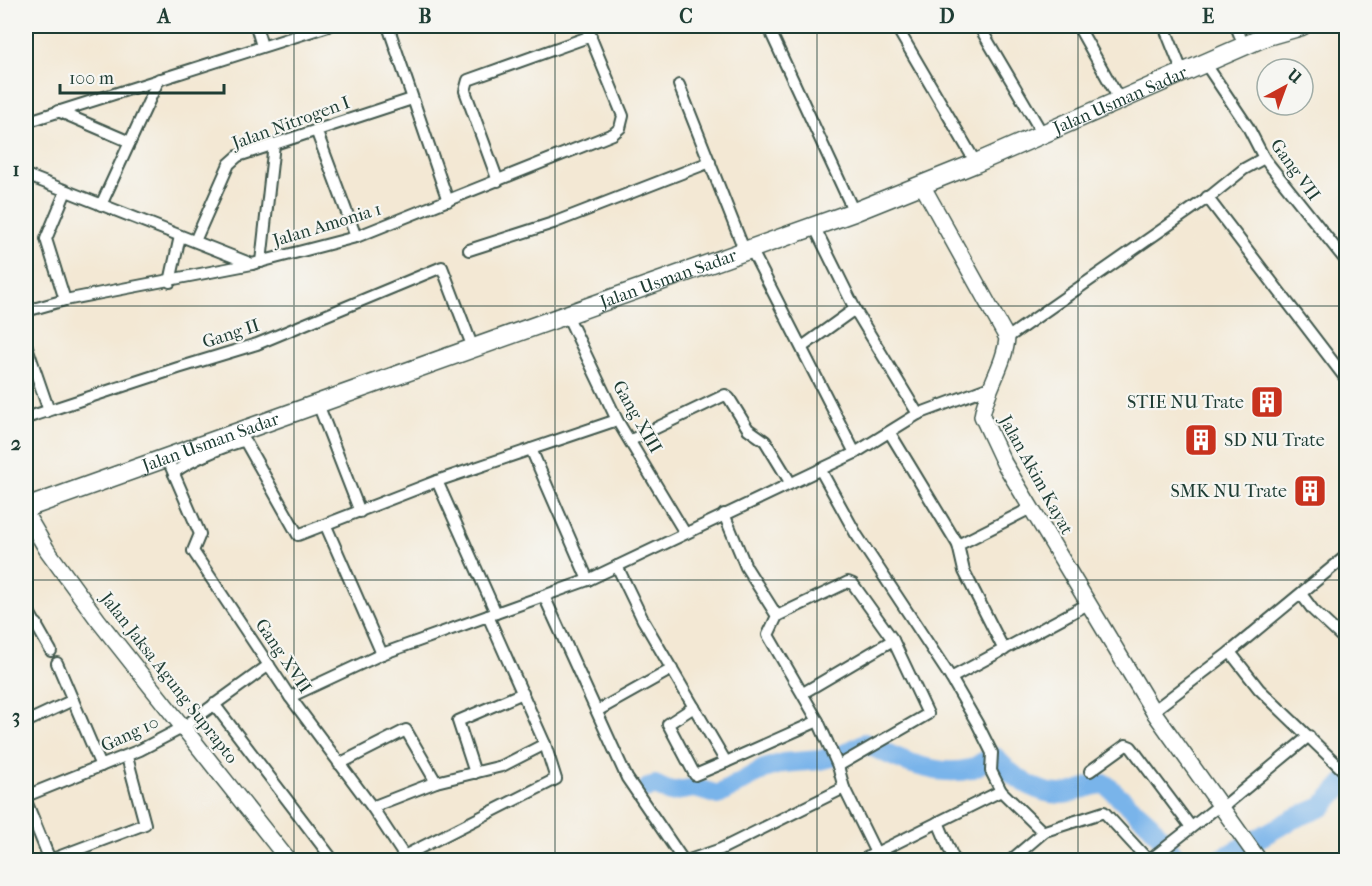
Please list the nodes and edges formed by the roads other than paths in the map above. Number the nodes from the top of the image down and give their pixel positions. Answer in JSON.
{"nodes":[{"id":1,"x":256,"y":26,"type":"edge"},
{"id":2,"x":328,"y":26,"type":"edge"},
{"id":3,"x":388,"y":26,"type":"edge"},
{"id":4,"x":896,"y":26,"type":"edge"},
{"id":5,"x":979,"y":26,"type":"edge"},
{"id":6,"x":1078,"y":26,"type":"edge"},
{"id":7,"x":1164,"y":26,"type":"edge"},
{"id":8,"x":1236,"y":26,"type":"edge"},
{"id":9,"x":1295,"y":26,"type":"edge"},
{"id":10,"x":589,"y":31,"type":"edge"},
{"id":11,"x":772,"y":35,"type":"dead end"},
{"id":12,"x":262,"y":46,"type":"junction"},
{"id":13,"x":1244,"y":46,"type":"junction"},
{"id":14,"x":1205,"y":63,"type":"junction"},
{"id":15,"x":1182,"y":71,"type":"junction"},
{"id":16,"x":159,"y":79,"type":"junction"},
{"id":17,"x":679,"y":85,"type":"dead end"},
{"id":18,"x":412,"y":99,"type":"junction"},
{"id":19,"x":1119,"y":99,"type":"junction"},
{"id":20,"x":58,"y":111,"type":"junction"},
{"id":21,"x":26,"y":122,"type":"edge"},
{"id":22,"x":316,"y":130,"type":"junction"},
{"id":23,"x":1042,"y":133,"type":"junction"},
{"id":24,"x":130,"y":142,"type":"junction"},
{"id":25,"x":274,"y":144,"type":"junction"},
{"id":26,"x":1264,"y":158,"type":"junction"},
{"id":27,"x":710,"y":162,"type":"junction"},
{"id":28,"x":976,"y":163,"type":"junction"},
{"id":29,"x":26,"y":175,"type":"edge"},
{"id":30,"x":498,"y":181,"type":"junction"},
{"id":31,"x":922,"y":185,"type":"junction"},
{"id":32,"x":66,"y":191,"type":"junction"},
{"id":33,"x":1207,"y":197,"type":"junction"},
{"id":34,"x":448,"y":201,"type":"junction"},
{"id":35,"x":101,"y":205,"type":"junction"},
{"id":36,"x":854,"y":212,"type":"junction"},
{"id":37,"x":814,"y":226,"type":"junction"},
{"id":38,"x":180,"y":236,"type":"junction"},
{"id":39,"x":356,"y":237,"type":"junction"},
{"id":40,"x":195,"y":241,"type":"junction"},
{"id":41,"x":469,"y":250,"type":"dead end"},
{"id":42,"x":748,"y":250,"type":"junction"},
{"id":43,"x":1347,"y":261,"type":"edge"},
{"id":44,"x":257,"y":263,"type":"junction"},
{"id":45,"x":170,"y":282,"type":"junction"},
{"id":46,"x":65,"y":300,"type":"junction"},
{"id":47,"x":26,"y":311,"type":"edge"},
{"id":48,"x":857,"y":313,"type":"junction"},
{"id":49,"x":567,"y":315,"type":"junction"},
{"id":50,"x":1007,"y":338,"type":"junction"},
{"id":51,"x":26,"y":344,"type":"edge"},
{"id":52,"x":802,"y":347,"type":"junction"},
{"id":53,"x":473,"y":348,"type":"junction"},
{"id":54,"x":1347,"y":379,"type":"edge"},
{"id":55,"x":990,"y":387,"type":"junction"},
{"id":56,"x":318,"y":404,"type":"junction"},
{"id":57,"x":46,"y":412,"type":"junction"},
{"id":58,"x":918,"y":414,"type":"junction"},
{"id":59,"x":26,"y":418,"type":"edge"},
{"id":60,"x":617,"y":420,"type":"junction"},
{"id":61,"x":890,"y":433,"type":"junction"},
{"id":62,"x":630,"y":440,"type":"junction"},
{"id":63,"x":531,"y":449,"type":"junction"},
{"id":64,"x":855,"y":453,"type":"junction"},
{"id":65,"x":171,"y":466,"type":"junction"},
{"id":66,"x":820,"y":469,"type":"junction"},
{"id":67,"x":437,"y":481,"type":"junction"},
{"id":68,"x":790,"y":482,"type":"junction"},
{"id":69,"x":26,"y":508,"type":"edge"},
{"id":70,"x":1031,"y":508,"type":"junction"},
{"id":71,"x":360,"y":512,"type":"junction"},
{"id":72,"x":26,"y":514,"type":"edge"},
{"id":73,"x":724,"y":514,"type":"junction"},
{"id":74,"x":326,"y":526,"type":"junction"},
{"id":75,"x":685,"y":533,"type":"junction"},
{"id":76,"x":958,"y":545,"type":"junction"},
{"id":77,"x":1347,"y":556,"type":"edge"},
{"id":78,"x":617,"y":566,"type":"junction"},
{"id":79,"x":588,"y":580,"type":"junction"},
{"id":80,"x":1301,"y":594,"type":"junction"},
{"id":81,"x":544,"y":596,"type":"junction"},
{"id":82,"x":1088,"y":604,"type":"junction"},
{"id":83,"x":26,"y":607,"type":"edge"},
{"id":84,"x":492,"y":614,"type":"junction"},
{"id":85,"x":777,"y":616,"type":"junction"},
{"id":86,"x":37,"y":624,"type":"junction"},
{"id":87,"x":26,"y":631,"type":"edge"},
{"id":88,"x":893,"y":640,"type":"junction"},
{"id":89,"x":1347,"y":641,"type":"edge"},
{"id":90,"x":1004,"y":650,"type":"junction"},
{"id":91,"x":51,"y":651,"type":"dead end"},
{"id":92,"x":1230,"y":652,"type":"junction"},
{"id":93,"x":382,"y":654,"type":"junction"},
{"id":94,"x":57,"y":663,"type":"dead end"},
{"id":95,"x":269,"y":665,"type":"junction"},
{"id":96,"x":672,"y":669,"type":"junction"},
{"id":97,"x":951,"y":678,"type":"junction"},
{"id":98,"x":523,"y":693,"type":"junction"},
{"id":99,"x":803,"y":693,"type":"junction"},
{"id":100,"x":290,"y":697,"type":"junction"},
{"id":101,"x":73,"y":700,"type":"junction"},
{"id":102,"x":214,"y":704,"type":"junction"},
{"id":103,"x":694,"y":707,"type":"junction"},
{"id":104,"x":597,"y":711,"type":"junction"},
{"id":105,"x":1153,"y":711,"type":"junction"},
{"id":106,"x":818,"y":721,"type":"junction"},
{"id":107,"x":26,"y":722,"type":"edge"},
{"id":108,"x":182,"y":728,"type":"junction"},
{"id":109,"x":1309,"y":736,"type":"junction"},
{"id":110,"x":545,"y":744,"type":"junction"},
{"id":111,"x":127,"y":757,"type":"junction"},
{"id":112,"x":726,"y":762,"type":"junction"},
{"id":113,"x":339,"y":764,"type":"junction"},
{"id":114,"x":837,"y":765,"type":"junction"},
{"id":115,"x":101,"y":766,"type":"junction"},
{"id":116,"x":1090,"y":771,"type":"dead end"},
{"id":117,"x":1346,"y":772,"type":"edge"},
{"id":118,"x":475,"y":773,"type":"junction"},
{"id":119,"x":436,"y":782,"type":"junction"},
{"id":120,"x":844,"y":788,"type":"junction"},
{"id":121,"x":1001,"y":791,"type":"junction"},
{"id":122,"x":26,"y":796,"type":"edge"},
{"id":123,"x":26,"y":801,"type":"edge"},
{"id":124,"x":1222,"y":805,"type":"junction"},
{"id":125,"x":372,"y":807,"type":"junction"},
{"id":126,"x":938,"y":822,"type":"junction"},
{"id":127,"x":1191,"y":827,"type":"junction"},
{"id":128,"x":1043,"y":832,"type":"junction"},
{"id":129,"x":876,"y":853,"type":"junction"},
{"id":130,"x":1256,"y":857,"type":"edge"},
{"id":131,"x":406,"y":858,"type":"edge"},
{"id":132,"x":50,"y":861,"type":"edge"},
{"id":133,"x":288,"y":861,"type":"edge"},
{"id":134,"x":333,"y":861,"type":"edge"},
{"id":135,"x":683,"y":861,"type":"edge"},
{"id":136,"x":689,"y":861,"type":"edge"},
{"id":137,"x":861,"y":861,"type":"edge"},
{"id":138,"x":954,"y":861,"type":"edge"},
{"id":139,"x":1011,"y":861,"type":"edge"},
{"id":140,"x":1149,"y":861,"type":"edge"}],
"edges":[{"from":1,"to":12,"type":"street"},
{"from":2,"to":12,"type":"street"},
{"from":3,"to":18,"type":"street"},
{"from":4,"to":28,"type":"street"},
{"from":5,"to":23,"type":"street"},
{"from":6,"to":19,"type":"street"},
{"from":7,"to":15,"type":"street"},
{"from":8,"to":13,"type":"street"},
{"from":9,"to":13,"type":"highway","name":"Jalan Usman Sadar"},
{"from":10,"to":30,"type":"street","name":"Jalan Amonia 1"},
{"from":10,"to":30,"type":"street"},
{"from":11,"to":36,"type":"street"},
{"from":12,"to":16,"type":"street"},
{"from":13,"to":14,"type":"highway","name":"Jalan Usman Sadar"},
{"from":14,"to":15,"type":"highway","name":"Jalan Usman Sadar"},
{"from":14,"to":26,"type":"street","name":"Gang VII"},
{"from":15,"to":19,"type":"highway","name":"Jalan Usman Sadar"},
{"from":16,"to":20,"type":"street"},
{"from":16,"to":24,"type":"street"},
{"from":17,"to":27,"type":"street"},
{"from":18,"to":22,"type":"street","name":"Jalan Nitrogen I"},
{"from":18,"to":34,"type":"street"},
{"from":19,"to":23,"type":"highway","name":"Jalan Usman Sadar"},
{"from":20,"to":21,"type":"street"},
{"from":20,"to":24,"type":"street"},
{"from":22,"to":25,"type":"street","name":"Jalan Nitrogen I"},
{"from":22,"to":39,"type":"street"},
{"from":23,"to":28,"type":"highway","name":"Jalan Usman Sadar"},
{"from":24,"to":35,"type":"street"},
{"from":25,"to":40,"type":"street","name":"Jalan Nitrogen I"},
{"from":25,"to":44,"type":"street"},
{"from":26,"to":33,"type":"street"},
{"from":26,"to":43,"type":"street","name":"Gang VII"},
{"from":27,"to":41,"type":"street"},
{"from":27,"to":42,"type":"street"},
{"from":28,"to":31,"type":"highway","name":"Jalan Usman Sadar"},
{"from":29,"to":32,"type":"street"},
{"from":30,"to":34,"type":"street","name":"Jalan Amonia 1"},
{"from":31,"to":36,"type":"highway","name":"Jalan Usman Sadar"},
{"from":31,"to":50,"type":"main road"},
{"from":32,"to":35,"type":"street"},
{"from":32,"to":46,"type":"street"},
{"from":33,"to":50,"type":"street"},
{"from":33,"to":54,"type":"street"},
{"from":34,"to":39,"type":"street","name":"Jalan Amonia 1"},
{"from":35,"to":38,"type":"street"},
{"from":36,"to":37,"type":"highway","name":"Jalan Usman Sadar"},
{"from":37,"to":42,"type":"highway","name":"Jalan Usman Sadar"},
{"from":37,"to":48,"type":"street"},
{"from":38,"to":40,"type":"street"},
{"from":38,"to":45,"type":"street"},
{"from":39,"to":44,"type":"street","name":"Jalan Amonia 1"},
{"from":40,"to":44,"type":"street"},
{"from":42,"to":49,"type":"highway","name":"Jalan Usman Sadar"},
{"from":42,"to":52,"type":"street"},
{"from":44,"to":45,"type":"street","name":"Jalan Amonia 1"},
{"from":45,"to":46,"type":"street","name":"Jalan Amonia 1"},
{"from":46,"to":47,"type":"street","name":"Jalan Amonia 1"},
{"from":48,"to":52,"type":"street"},
{"from":48,"to":58,"type":"street"},
{"from":49,"to":53,"type":"highway","name":"Jalan Usman Sadar"},
{"from":49,"to":60,"type":"street","name":"Gang XIII"},
{"from":50,"to":55,"type":"main road","name":"Jalan Akim Kayat"},
{"from":51,"to":57,"type":"street"},
{"from":52,"to":64,"type":"street"},
{"from":53,"to":56,"type":"highway","name":"Jalan Usman Sadar"},
{"from":53,"to":57,"type":"street","name":"Gang II"},
{"from":55,"to":58,"type":"street"},
{"from":55,"to":70,"type":"main road","name":"Jalan Akim Kayat"},
{"from":56,"to":65,"type":"highway","name":"Jalan Usman Sadar"},
{"from":56,"to":71,"type":"street"},
{"from":57,"to":59,"type":"street","name":"Gang II"},
{"from":58,"to":61,"type":"street"},
{"from":60,"to":62,"type":"street","name":"Gang XIII"},
{"from":60,"to":63,"type":"street"},
{"from":61,"to":64,"type":"street"},
{"from":61,"to":76,"type":"street"},
{"from":62,"to":68,"type":"street"},
{"from":62,"to":75,"type":"street","name":"Gang XIII"},
{"from":63,"to":67,"type":"street"},
{"from":63,"to":79,"type":"street"},
{"from":64,"to":66,"type":"street"},
{"from":65,"to":69,"type":"highway","name":"Jalan Usman Sadar"},
{"from":65,"to":74,"type":"street"},
{"from":65,"to":95,"type":"street","name":"Gang XVII"},
{"from":66,"to":68,"type":"street"},
{"from":66,"to":97,"type":"street"},
{"from":67,"to":71,"type":"street"},
{"from":67,"to":84,"type":"street"},
{"from":68,"to":73,"type":"street"},
{"from":70,"to":76,"type":"street"},
{"from":70,"to":82,"type":"main road","name":"Jalan Akim Kayat"},
{"from":71,"to":74,"type":"street"},
{"from":72,"to":108,"type":"main road","name":"Jalan Jaksa Agung Suprapto"},
{"from":73,"to":75,"type":"street"},
{"from":73,"to":85,"type":"street"},
{"from":74,"to":93,"type":"street"},
{"from":75,"to":78,"type":"street"},
{"from":76,"to":90,"type":"street"},
{"from":77,"to":80,"type":"street"},
{"from":78,"to":79,"type":"street"},
{"from":78,"to":96,"type":"street"},
{"from":79,"to":81,"type":"street"},
{"from":80,"to":89,"type":"street"},
{"from":80,"to":92,"type":"street"},
{"from":81,"to":84,"type":"street"},
{"from":81,"to":104,"type":"street"},
{"from":82,"to":90,"type":"street"},
{"from":82,"to":105,"type":"main road","name":"Jalan Akim Kayat"},
{"from":83,"to":86,"type":"street"},
{"from":84,"to":93,"type":"street"},
{"from":84,"to":98,"type":"street"},
{"from":85,"to":88,"type":"street"},
{"from":85,"to":99,"type":"street"},
{"from":86,"to":87,"type":"street"},
{"from":86,"to":91,"type":"street"},
{"from":88,"to":99,"type":"street"},
{"from":88,"to":114,"type":"street"},
{"from":90,"to":97,"type":"street"},
{"from":92,"to":105,"type":"street"},
{"from":92,"to":109,"type":"street"},
{"from":93,"to":100,"type":"street"},
{"from":94,"to":101,"type":"street"},
{"from":95,"to":100,"type":"street","name":"Gang XVII"},
{"from":95,"to":102,"type":"street","name":"Gang 10"},
{"from":96,"to":103,"type":"street"},
{"from":96,"to":104,"type":"street"},
{"from":97,"to":121,"type":"street"},
{"from":98,"to":110,"type":"street"},
{"from":98,"to":118,"type":"street"},
{"from":99,"to":106,"type":"street"},
{"from":100,"to":113,"type":"street","name":"Gang XVII"},
{"from":101,"to":107,"type":"street"},
{"from":101,"to":115,"type":"street"},
{"from":102,"to":108,"type":"street","name":"Gang 10"},
{"from":102,"to":134,"type":"street"},
{"from":103,"to":112,"type":"street"},
{"from":103,"to":112,"type":"street"},
{"from":104,"to":135,"type":"street"},
{"from":105,"to":124,"type":"main road","name":"Jalan Akim Kayat"},
{"from":106,"to":112,"type":"street"},
{"from":106,"to":114,"type":"street"},
{"from":108,"to":111,"type":"street","name":"Gang 10"},
{"from":108,"to":133,"type":"main road","name":"Jalan Jaksa Agung Suprapto"},
{"from":109,"to":117,"type":"street"},
{"from":109,"to":124,"type":"street"},
{"from":110,"to":118,"type":"street"},
{"from":110,"to":131,"type":"street"},
{"from":111,"to":115,"type":"street","name":"Gang 10"},
{"from":111,"to":132,"type":"street"},
{"from":113,"to":119,"type":"street"},
{"from":113,"to":125,"type":"street","name":"Gang XVII"},
{"from":114,"to":120,"type":"street"},
{"from":115,"to":122,"type":"street","name":"Gang 10"},
{"from":116,"to":127,"type":"street"},
{"from":118,"to":119,"type":"street"},
{"from":119,"to":125,"type":"street"},
{"from":120,"to":129,"type":"street"},
{"from":120,"to":136,"type":"street"},
{"from":121,"to":126,"type":"street"},
{"from":121,"to":128,"type":"street"},
{"from":123,"to":132,"type":"street"},
{"from":124,"to":127,"type":"street"},
{"from":124,"to":130,"type":"main road","name":"Jalan Akim Kayat"},
{"from":125,"to":131,"type":"street","name":"Gang XVII"},
{"from":126,"to":129,"type":"street"},
{"from":126,"to":138,"type":"street"},
{"from":127,"to":140,"type":"street"},
{"from":128,"to":139,"type":"street"},
{"from":128,"to":140,"type":"street"},
{"from":129,"to":137,"type":"street"}]}
